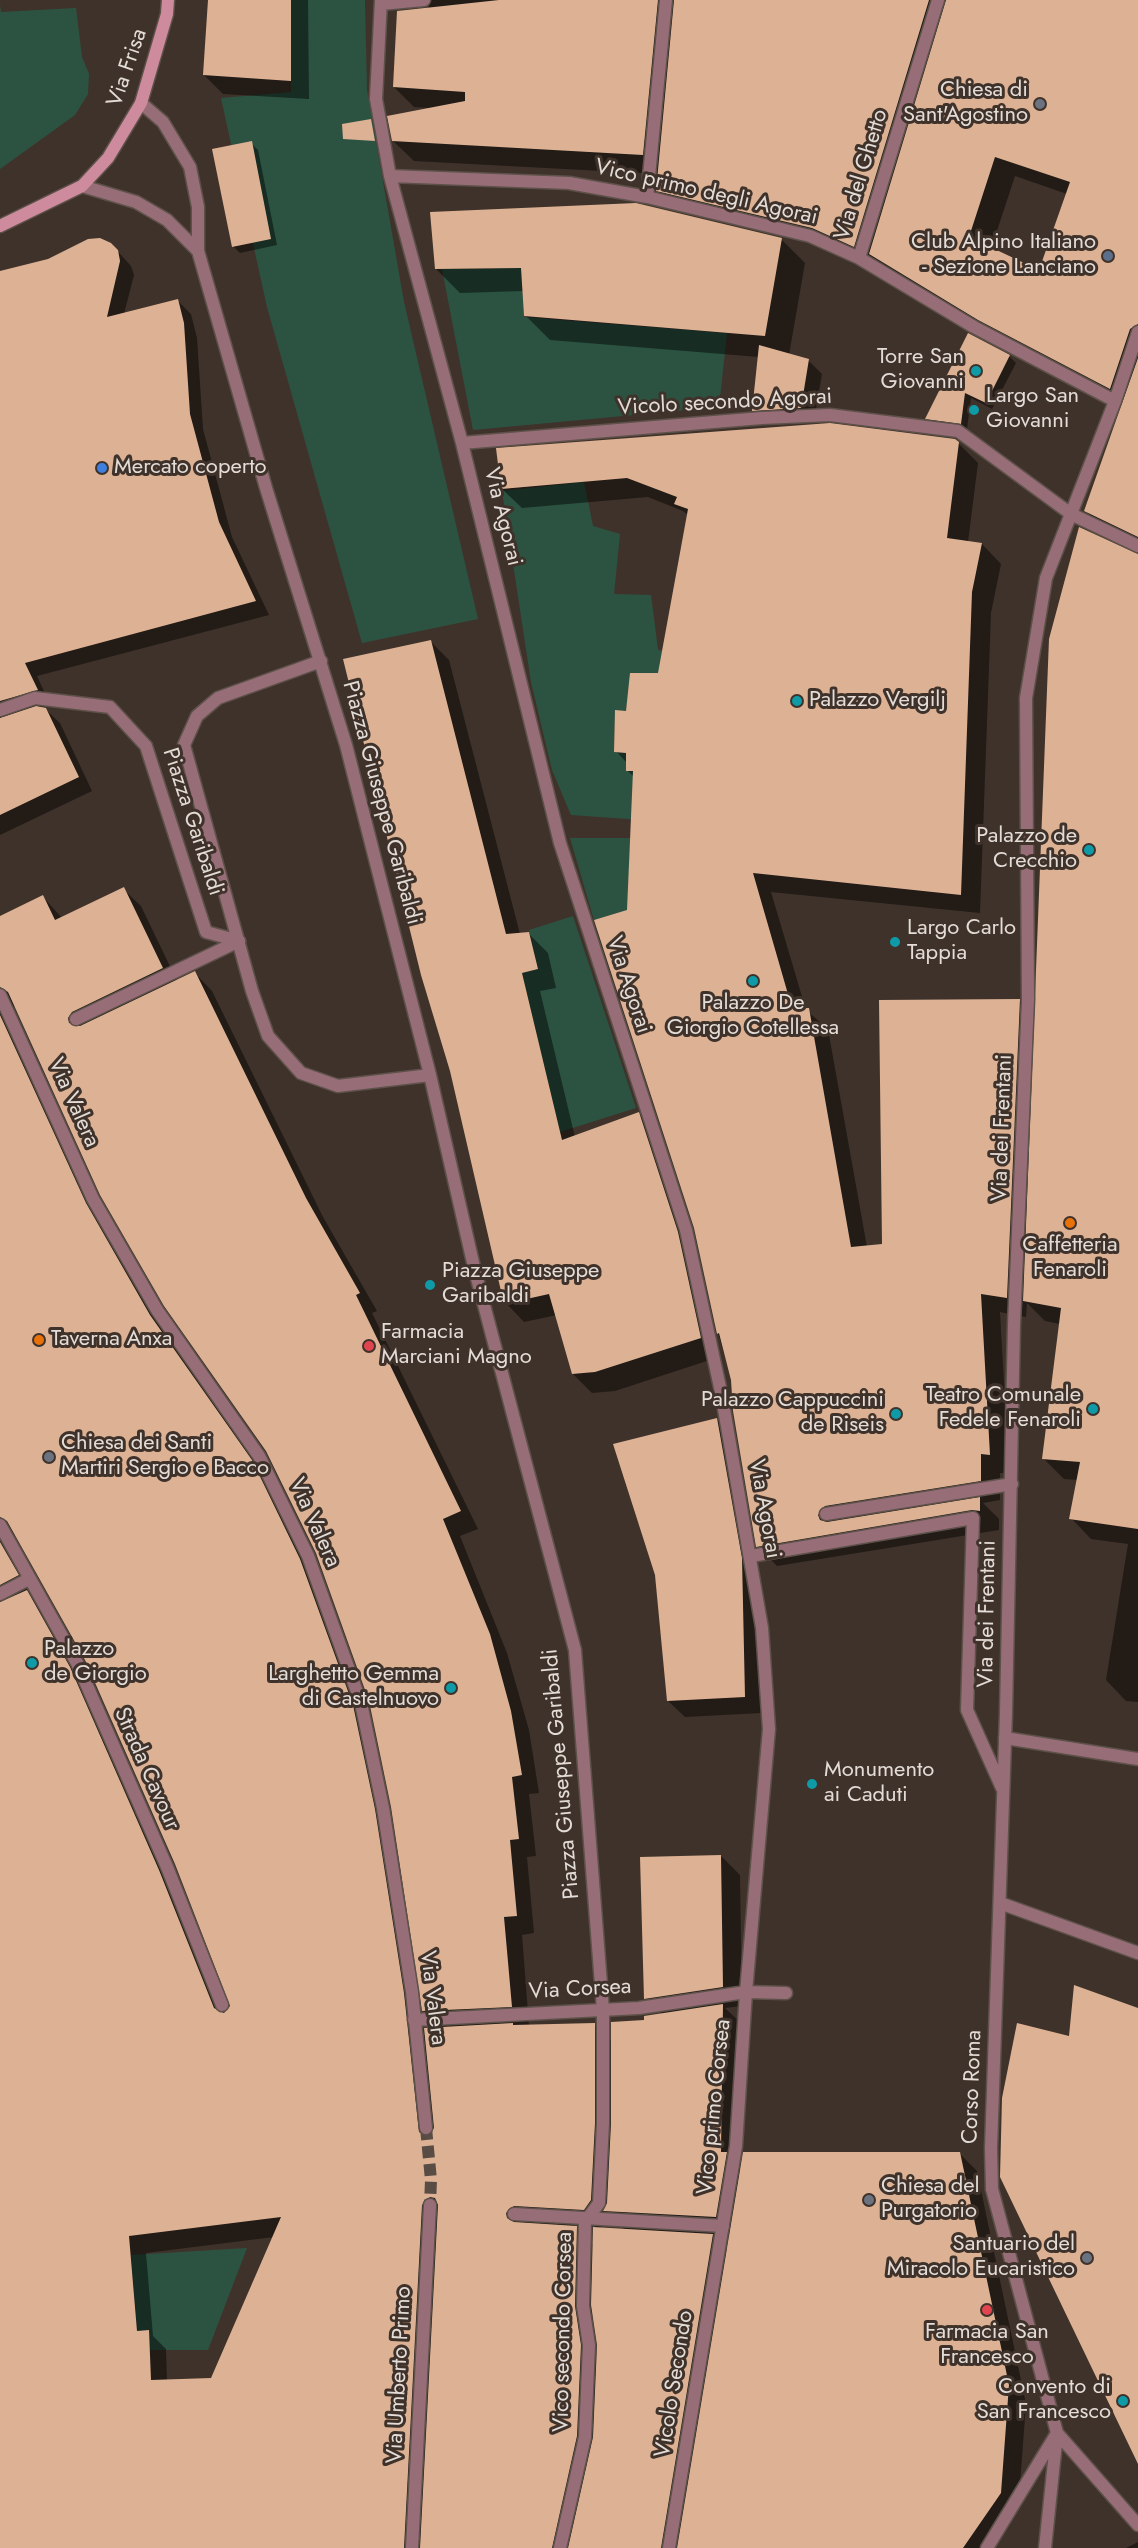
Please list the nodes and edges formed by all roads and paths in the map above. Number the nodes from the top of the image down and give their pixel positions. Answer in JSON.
{"nodes":[{"id":1,"x":168,"y":0,"type":"edge"},
{"id":2,"x":424,"y":0,"type":"edge"},
{"id":3,"x":666,"y":0,"type":"edge"},
{"id":4,"x":938,"y":0,"type":"edge"},
{"id":5,"x":381,"y":2,"type":"edge"},
{"id":6,"x":141,"y":103,"type":"junction"},
{"id":7,"x":390,"y":176,"type":"junction"},
{"id":8,"x":82,"y":186,"type":"junction"},
{"id":9,"x":647,"y":197,"type":"junction"},
{"id":10,"x":0,"y":226,"type":"edge"},
{"id":11,"x":198,"y":251,"type":"junction"},
{"id":12,"x":859,"y":258,"type":"junction"},
{"id":13,"x":1138,"y":332,"type":"edge"},
{"id":14,"x":1115,"y":401,"type":"junction"},
{"id":15,"x":462,"y":443,"type":"junction"},
{"id":16,"x":1071,"y":514,"type":"junction"},
{"id":17,"x":1138,"y":546,"type":"edge"},
{"id":18,"x":321,"y":661,"type":"junction"},
{"id":19,"x":0,"y":710,"type":"edge"},
{"id":20,"x":239,"y":941,"type":"junction"},
{"id":21,"x":0,"y":995,"type":"edge"},
{"id":22,"x":76,"y":1019,"type":"dead end"},
{"id":23,"x":430,"y":1075,"type":"junction"},
{"id":24,"x":1012,"y":1484,"type":"junction"},
{"id":25,"x":826,"y":1514,"type":"dead end"},
{"id":26,"x":0,"y":1526,"type":"edge"},
{"id":27,"x":751,"y":1556,"type":"junction"},
{"id":28,"x":29,"y":1579,"type":"junction"},
{"id":29,"x":0,"y":1594,"type":"edge"},
{"id":30,"x":1005,"y":1738,"type":"junction"},
{"id":31,"x":1138,"y":1759,"type":"edge"},
{"id":32,"x":1004,"y":1792,"type":"junction"},
{"id":33,"x":1000,"y":1903,"type":"junction"},
{"id":34,"x":1000,"y":1947,"type":"joint"},
{"id":35,"x":1138,"y":1953,"type":"edge"},
{"id":36,"x":746,"y":1992,"type":"junction"},
{"id":37,"x":786,"y":1993,"type":"dead end"},
{"id":38,"x":222,"y":2005,"type":"dead end"},
{"id":39,"x":603,"y":2010,"type":"junction"},
{"id":40,"x":414,"y":2020,"type":"junction"},
{"id":41,"x":426,"y":2128,"type":"tunnel mouth"},
{"id":42,"x":430,"y":2205,"type":"tunnel mouth"},
{"id":43,"x":514,"y":2214,"type":"dead end"},
{"id":44,"x":590,"y":2218,"type":"junction"},
{"id":45,"x":723,"y":2226,"type":"junction"},
{"id":46,"x":1058,"y":2433,"type":"junction"},
{"id":47,"x":1138,"y":2525,"type":"edge"},
{"id":48,"x":412,"y":2548,"type":"edge"},
{"id":49,"x":560,"y":2548,"type":"edge"},
{"id":50,"x":669,"y":2548,"type":"edge"},
{"id":51,"x":987,"y":2548,"type":"edge"},
{"id":52,"x":1045,"y":2548,"type":"edge"}],
"edges":[{"from":1,"to":6,"type":"street","name":"Via Frisa"},
{"from":2,"to":5,"type":"street"},
{"from":3,"to":9,"type":"street"},
{"from":4,"to":12,"type":"street","name":"Via del Ghetto"},
{"from":5,"to":7,"type":"street","name":"Via Agorai"},
{"from":6,"to":8,"type":"street","name":"Via Frisa"},
{"from":6,"to":11,"type":"street"},
{"from":7,"to":9,"type":"street","name":"Vico primo degli Agorai"},
{"from":7,"to":15,"type":"street","name":"Via Agorai"},
{"from":8,"to":10,"type":"street","name":"Via Frisa"},
{"from":8,"to":11,"type":"street"},
{"from":9,"to":12,"type":"street","name":"Vico primo degli Agorai"},
{"from":11,"to":18,"type":"street","name":"Piazza Giuseppe Garibaldi"},
{"from":12,"to":14,"type":"street","name":"Vico primo degli Agorai"},
{"from":13,"to":14,"type":"street","name":"Via dei Frentani"},
{"from":14,"to":16,"type":"street","name":"Via dei Frentani"},
{"from":15,"to":16,"type":"street","name":"Vicolo secondo Agorai"},
{"from":15,"to":27,"type":"street","name":"Via Agorai"},
{"from":16,"to":17,"type":"street","name":"Vicolo secondo Agorai"},
{"from":16,"to":24,"type":"street","name":"Via dei Frentani"},
{"from":18,"to":20,"type":"street","name":"Piazza Garibaldi"},
{"from":18,"to":23,"type":"street","name":"Piazza Giuseppe Garibaldi"},
{"from":19,"to":20,"type":"street","name":"Piazza Garibaldi"},
{"from":20,"to":22,"type":"street"},
{"from":20,"to":23,"type":"street","name":"Piazza Garibaldi"},
{"from":21,"to":40,"type":"street","name":"Via Valera"},
{"from":23,"to":39,"type":"street","name":"Piazza Giuseppe Garibaldi"},
{"from":24,"to":25,"type":"street"},
{"from":24,"to":30,"type":"street","name":"Via dei Frentani"},
{"from":26,"to":28,"type":"street","name":"Strada Cavour"},
{"from":27,"to":32,"type":"street"},
{"from":27,"to":36,"type":"street","name":"Via Agorai"},
{"from":28,"to":29,"type":"street"},
{"from":28,"to":38,"type":"street","name":"Strada Cavour"},
{"from":30,"to":31,"type":"street"},
{"from":30,"to":32,"type":"street","name":"Via dei Frentani"},
{"from":32,"to":33,"type":"street","name":"Via dei Frentani"},
{"from":33,"to":34,"type":"street","name":"Via dei Frentani"},
{"from":33,"to":35,"type":"street"},
{"from":34,"to":46,"type":"street","name":"Corso Roma"},
{"from":36,"to":37,"type":"street","name":"Via Corsea"},
{"from":36,"to":39,"type":"street","name":"Via Corsea"},
{"from":36,"to":45,"type":"street","name":"Vico primo Corsea"},
{"from":39,"to":40,"type":"street","name":"Via Corsea"},
{"from":39,"to":44,"type":"street","name":"Vico secondo Corsea"},
{"from":40,"to":41,"type":"street","name":"Via Valera"},
{"from":42,"to":48,"type":"street","name":"Via Umberto Primo"},
{"from":43,"to":44,"type":"street"},
{"from":44,"to":45,"type":"street"},
{"from":44,"to":49,"type":"street","name":"Vico secondo Corsea"},
{"from":45,"to":50,"type":"street","name":"Vicolo Secondo"},
{"from":46,"to":47,"type":"street"},
{"from":46,"to":51,"type":"street"},
{"from":46,"to":52,"type":"street","name":"Corso Roma"}]}
